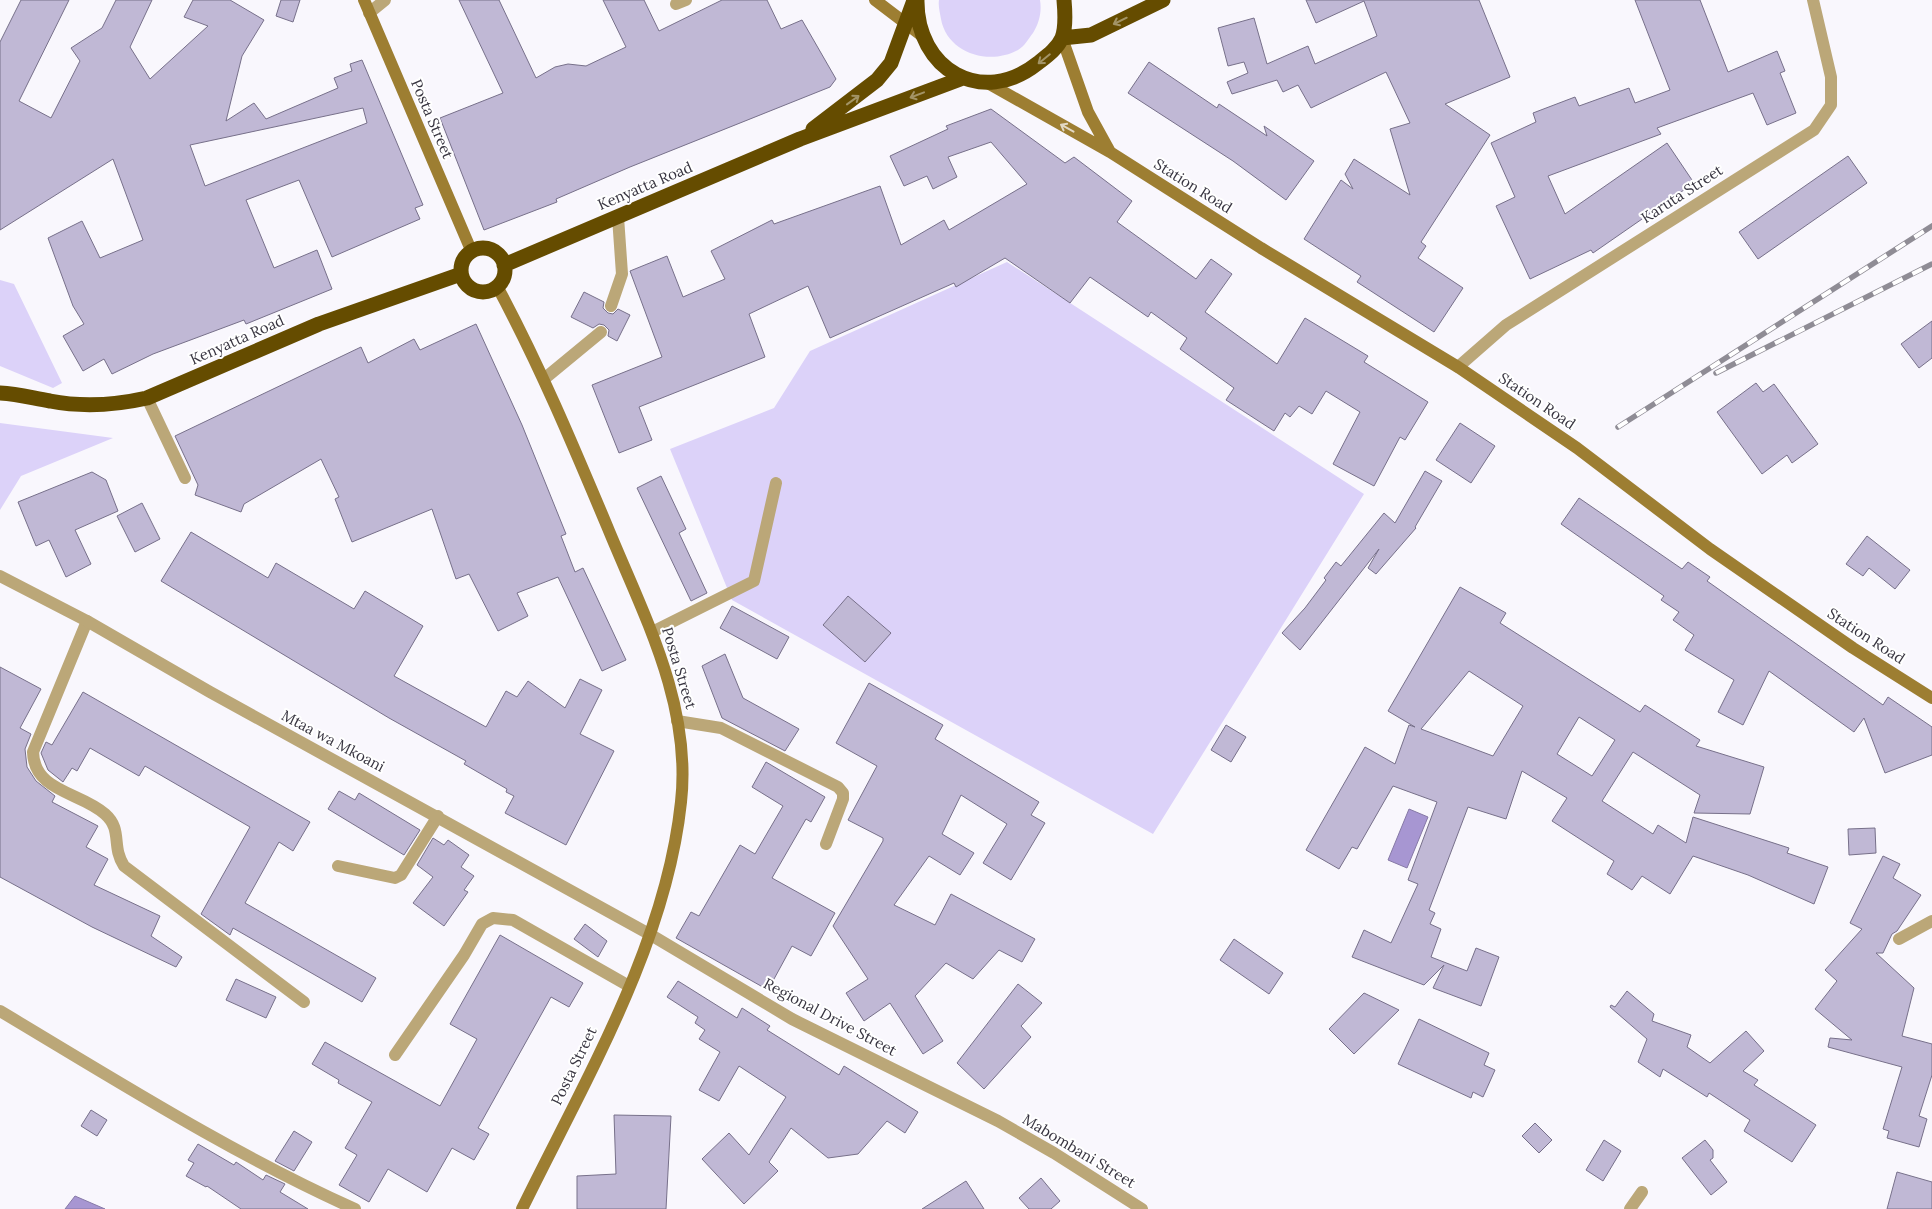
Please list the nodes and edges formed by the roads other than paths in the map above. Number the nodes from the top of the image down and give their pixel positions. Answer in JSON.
{"nodes":[{"id":1,"x":364,"y":0,"type":"edge"},
{"id":2,"x":385,"y":0,"type":"edge"},
{"id":3,"x":875,"y":0,"type":"edge"},
{"id":4,"x":915,"y":0,"type":"edge"},
{"id":5,"x":1064,"y":0,"type":"edge"},
{"id":6,"x":1163,"y":0,"type":"edge"},
{"id":7,"x":1812,"y":0,"type":"edge"},
{"id":8,"x":369,"y":13,"type":"junction"},
{"id":9,"x":905,"y":25,"type":"junction"},
{"id":10,"x":921,"y":35,"type":"junction"},
{"id":11,"x":1062,"y":38,"type":"junction"},
{"id":12,"x":963,"y":78,"type":"junction"},
{"id":13,"x":986,"y":82,"type":"junction"},
{"id":14,"x":800,"y":139,"type":"junction"},
{"id":15,"x":1110,"y":152,"type":"junction"},
{"id":16,"x":618,"y":216,"type":"junction"},
{"id":17,"x":471,"y":250,"type":"junction"},
{"id":18,"x":504,"y":264,"type":"junction"},
{"id":19,"x":461,"y":274,"type":"junction"},
{"id":20,"x":498,"y":286,"type":"junction"},
{"id":21,"x":611,"y":306,"type":"dead end"},
{"id":22,"x":601,"y":332,"type":"dead end"},
{"id":23,"x":1458,"y":367,"type":"junction"},
{"id":24,"x":544,"y":379,"type":"junction"},
{"id":25,"x":0,"y":381,"type":"edge"},
{"id":26,"x":0,"y":393,"type":"edge"},
{"id":27,"x":22,"y":394,"type":"junction"},
{"id":28,"x":147,"y":398,"type":"junction"},
{"id":29,"x":185,"y":478,"type":"dead end"},
{"id":30,"x":776,"y":483,"type":"dead end"},
{"id":31,"x":0,"y":576,"type":"edge"},
{"id":32,"x":87,"y":621,"type":"junction"},
{"id":33,"x":652,"y":632,"type":"junction"},
{"id":34,"x":1932,"y":698,"type":"edge"},
{"id":35,"x":677,"y":721,"type":"junction"},
{"id":36,"x":438,"y":816,"type":"junction"},
{"id":37,"x":826,"y":844,"type":"dead end"},
{"id":38,"x":338,"y":866,"type":"dead end"},
{"id":39,"x":1932,"y":921,"type":"edge"},
{"id":40,"x":651,"y":935,"type":"junction"},
{"id":41,"x":1899,"y":940,"type":"dead end"},
{"id":42,"x":629,"y":986,"type":"junction"},
{"id":43,"x":304,"y":1002,"type":"dead end"},
{"id":44,"x":0,"y":1011,"type":"edge"},
{"id":45,"x":395,"y":1054,"type":"dead end"},
{"id":46,"x":998,"y":1121,"type":"joint"},
{"id":47,"x":1642,"y":1192,"type":"dead end"},
{"id":48,"x":355,"y":1209,"type":"edge"},
{"id":49,"x":522,"y":1209,"type":"edge"},
{"id":50,"x":1142,"y":1209,"type":"edge"},
{"id":51,"x":1630,"y":1209,"type":"edge"}],
"edges":[{"from":1,"to":8,"type":"main road","name":"Posta Street"},
{"from":2,"to":8,"type":"street"},
{"from":3,"to":9,"type":"main road"},
{"from":4,"to":9,"type":"highway","name":"Kenyatta Road"},
{"from":4,"to":10,"type":"highway"},
{"from":5,"to":11,"type":"highway"},
{"from":6,"to":11,"type":"highway","one_way":true},
{"from":7,"to":23,"type":"street","name":"Karuta Street"},
{"from":8,"to":17,"type":"main road","name":"Posta Street"},
{"from":9,"to":10,"type":"main road"},
{"from":14,"to":9,"type":"highway","name":"Kenyatta Road","one_way":true},
{"from":10,"to":12,"type":"highway"},
{"from":11,"to":13,"type":"highway","one_way":true},
{"from":11,"to":15,"type":"main road","name":"Station Road"},
{"from":12,"to":13,"type":"highway"},
{"from":12,"to":14,"type":"highway","name":"Kenyatta Road","one_way":true},
{"from":15,"to":13,"type":"main road","name":"Station Road","one_way":true},
{"from":14,"to":16,"type":"highway","name":"Kenyatta Road"},
{"from":15,"to":23,"type":"main road","name":"Station Road"},
{"from":16,"to":18,"type":"highway","name":"Kenyatta Road"},
{"from":16,"to":21,"type":"street"},
{"from":17,"to":18,"type":"highway"},
{"from":17,"to":19,"type":"highway"},
{"from":18,"to":20,"type":"highway"},
{"from":19,"to":20,"type":"highway"},
{"from":19,"to":28,"type":"highway","name":"Kenyatta Road"},
{"from":20,"to":24,"type":"main road","name":"Posta Street"},
{"from":22,"to":24,"type":"street"},
{"from":23,"to":34,"type":"main road","name":"Station Road"},
{"from":24,"to":33,"type":"main road","name":"Posta Street"},
{"from":25,"to":27,"type":"highway","name":"Kenyatta Road"},
{"from":26,"to":27,"type":"highway","name":"Kenyatta Road"},
{"from":27,"to":28,"type":"highway","name":"Kenyatta Road"},
{"from":28,"to":29,"type":"street"},
{"from":30,"to":33,"type":"street"},
{"from":31,"to":32,"type":"street","name":"Mtaa wa Mkoani"},
{"from":32,"to":36,"type":"street","name":"Mtaa wa Mkoani"},
{"from":32,"to":43,"type":"street"},
{"from":33,"to":35,"type":"main road","name":"Posta Street"},
{"from":35,"to":37,"type":"street"},
{"from":35,"to":40,"type":"main road","name":"Posta Street"},
{"from":36,"to":38,"type":"street"},
{"from":36,"to":40,"type":"street","name":"Mtaa wa Mkoani"},
{"from":39,"to":41,"type":"street"},
{"from":40,"to":42,"type":"main road","name":"Posta Street"},
{"from":40,"to":46,"type":"street","name":"Regional Drive Street"},
{"from":42,"to":45,"type":"street"},
{"from":42,"to":49,"type":"main road","name":"Posta Street"},
{"from":44,"to":48,"type":"street"},
{"from":46,"to":50,"type":"street","name":"Mabombani Street"},
{"from":47,"to":51,"type":"street"}]}
